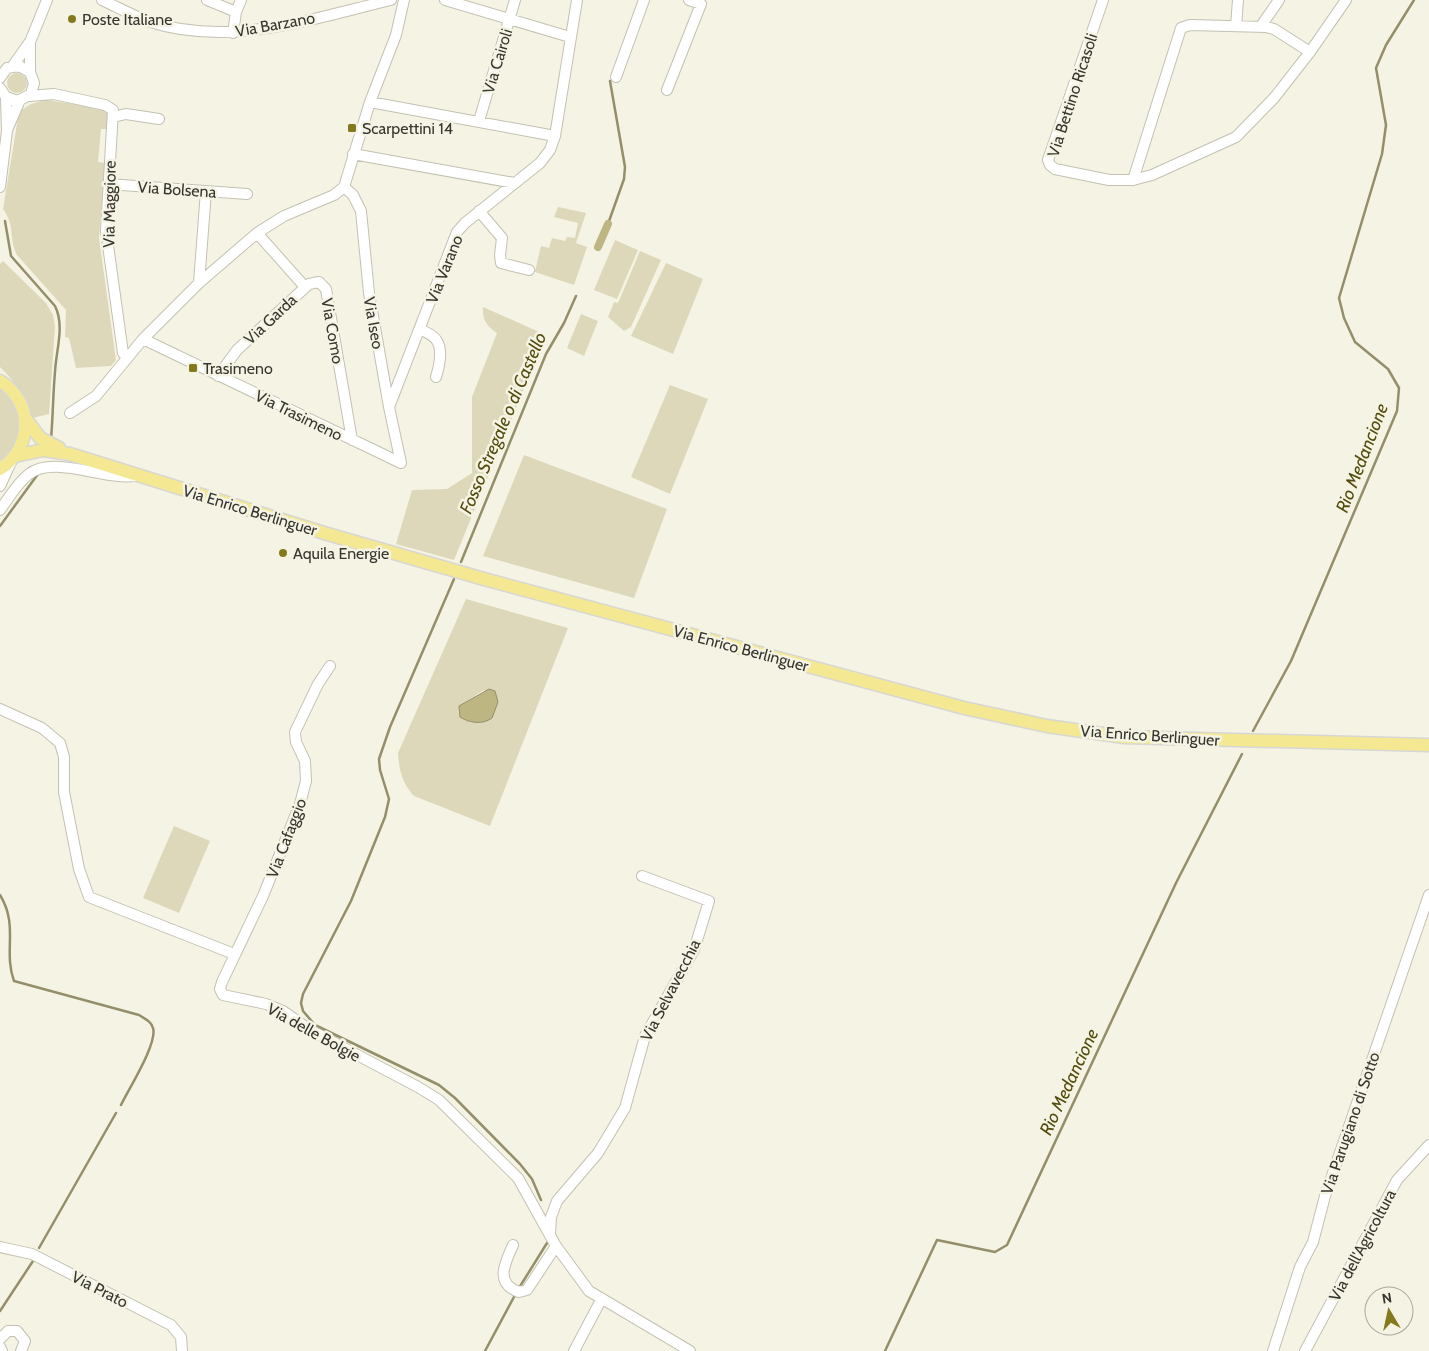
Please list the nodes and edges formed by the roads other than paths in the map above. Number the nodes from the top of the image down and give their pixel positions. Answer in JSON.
{"nodes":[{"id":1,"x":102,"y":0,"type":"edge"},
{"id":2,"x":207,"y":0,"type":"edge"},
{"id":3,"x":240,"y":0,"type":"edge"},
{"id":4,"x":391,"y":0,"type":"edge"},
{"id":5,"x":404,"y":0,"type":"edge"},
{"id":6,"x":445,"y":0,"type":"edge"},
{"id":7,"x":515,"y":0,"type":"edge"},
{"id":8,"x":577,"y":0,"type":"edge"},
{"id":9,"x":644,"y":0,"type":"edge"},
{"id":10,"x":689,"y":0,"type":"edge"},
{"id":11,"x":1104,"y":0,"type":"edge"},
{"id":12,"x":1238,"y":0,"type":"edge"},
{"id":13,"x":1279,"y":0,"type":"edge"},
{"id":14,"x":1346,"y":0,"type":"edge"},
{"id":15,"x":45,"y":3,"type":"edge"},
{"id":16,"x":236,"y":12,"type":"junction"},
{"id":17,"x":510,"y":19,"type":"junction"},
{"id":18,"x":1236,"y":26,"type":"junction"},
{"id":19,"x":1261,"y":26,"type":"junction"},
{"id":20,"x":233,"y":33,"type":"junction"},
{"id":21,"x":570,"y":37,"type":"junction"},
{"id":22,"x":30,"y":42,"type":"junction"},
{"id":23,"x":1310,"y":52,"type":"junction"},
{"id":24,"x":6,"y":69,"type":"edge"},
{"id":25,"x":32,"y":75,"type":"junction"},
{"id":26,"x":616,"y":77,"type":"dead end"},
{"id":27,"x":0,"y":78,"type":"edge"},
{"id":28,"x":667,"y":90,"type":"dead end"},
{"id":29,"x":2,"y":91,"type":"edge"},
{"id":30,"x":54,"y":94,"type":"junction"},
{"id":31,"x":25,"y":98,"type":"junction"},
{"id":32,"x":370,"y":102,"type":"junction"},
{"id":33,"x":113,"y":117,"type":"junction"},
{"id":34,"x":159,"y":118,"type":"dead end"},
{"id":35,"x":479,"y":121,"type":"junction"},
{"id":36,"x":6,"y":131,"type":"junction"},
{"id":37,"x":555,"y":136,"type":"junction"},
{"id":38,"x":353,"y":154,"type":"junction"},
{"id":39,"x":1133,"y":180,"type":"junction"},
{"id":40,"x":514,"y":183,"type":"junction"},
{"id":41,"x":108,"y":184,"type":"junction"},
{"id":42,"x":0,"y":187,"type":"edge"},
{"id":43,"x":344,"y":187,"type":"junction"},
{"id":44,"x":206,"y":191,"type":"junction"},
{"id":45,"x":247,"y":194,"type":"dead end"},
{"id":46,"x":480,"y":211,"type":"junction"},
{"id":47,"x":257,"y":233,"type":"junction"},
{"id":48,"x":529,"y":270,"type":"dead end"},
{"id":49,"x":199,"y":283,"type":"junction"},
{"id":50,"x":305,"y":287,"type":"junction"},
{"id":51,"x":420,"y":329,"type":"junction"},
{"id":52,"x":143,"y":339,"type":"junction"},
{"id":53,"x":127,"y":358,"type":"junction"},
{"id":54,"x":218,"y":376,"type":"junction"},
{"id":55,"x":436,"y":377,"type":"dead end"},
{"id":56,"x":1,"y":381,"type":"edge"},
{"id":57,"x":389,"y":407,"type":"junction"},
{"id":58,"x":70,"y":413,"type":"dead end"},
{"id":59,"x":25,"y":418,"type":"junction"},
{"id":60,"x":352,"y":440,"type":"junction"},
{"id":61,"x":70,"y":454,"type":"junction"},
{"id":62,"x":14,"y":458,"type":"junction"},
{"id":63,"x":402,"y":463,"type":"joint"},
{"id":64,"x":0,"y":469,"type":"edge"},
{"id":65,"x":141,"y":476,"type":"junction"},
{"id":66,"x":0,"y":486,"type":"edge"},
{"id":67,"x":0,"y":510,"type":"edge"},
{"id":68,"x":330,"y":666,"type":"dead end"},
{"id":69,"x":0,"y":709,"type":"edge"},
{"id":70,"x":1429,"y":745,"type":"edge"},
{"id":71,"x":642,"y":876,"type":"dead end"},
{"id":72,"x":1429,"y":895,"type":"edge"},
{"id":73,"x":234,"y":954,"type":"junction"},
{"id":74,"x":1429,"y":1145,"type":"edge"},
{"id":75,"x":550,"y":1235,"type":"junction"},
{"id":76,"x":513,"y":1245,"type":"dead end"},
{"id":77,"x":556,"y":1246,"type":"junction"},
{"id":78,"x":0,"y":1247,"type":"edge"},
{"id":79,"x":601,"y":1300,"type":"junction"},
{"id":80,"x":0,"y":1339,"type":"edge"},
{"id":81,"x":0,"y":1347,"type":"edge"},
{"id":82,"x":2,"y":1351,"type":"edge"},
{"id":83,"x":23,"y":1351,"type":"edge"},
{"id":84,"x":182,"y":1351,"type":"edge"},
{"id":85,"x":574,"y":1351,"type":"edge"},
{"id":86,"x":690,"y":1351,"type":"edge"},
{"id":87,"x":1273,"y":1351,"type":"edge"},
{"id":88,"x":1305,"y":1351,"type":"edge"}],
"edges":[{"from":1,"to":20,"type":"street","name":"Via Barzano"},
{"from":2,"to":16,"type":"street"},
{"from":3,"to":16,"type":"street"},
{"from":4,"to":20,"type":"street","name":"Via Barzano"},
{"from":5,"to":32,"type":"street"},
{"from":6,"to":17,"type":"street"},
{"from":7,"to":17,"type":"street","name":"Via Cairoli"},
{"from":8,"to":21,"type":"street","name":"Via Varano"},
{"from":9,"to":26,"type":"street"},
{"from":10,"to":28,"type":"street"},
{"from":11,"to":39,"type":"street","name":"Via Bettino Ricasoli"},
{"from":12,"to":18,"type":"street"},
{"from":13,"to":19,"type":"street"},
{"from":14,"to":23,"type":"street"},
{"from":15,"to":22,"type":"street"},
{"from":16,"to":20,"type":"street"},
{"from":17,"to":21,"type":"street"},
{"from":17,"to":35,"type":"street","name":"Via Cairoli"},
{"from":18,"to":19,"type":"street"},
{"from":18,"to":39,"type":"street"},
{"from":19,"to":23,"type":"street"},
{"from":21,"to":37,"type":"street","name":"Via Varano"},
{"from":22,"to":24,"type":"street"},
{"from":22,"to":25,"type":"street"},
{"from":23,"to":39,"type":"street"},
{"from":24,"to":25,"type":"street"},
{"from":24,"to":27,"type":"street"},
{"from":25,"to":30,"type":"street"},
{"from":25,"to":31,"type":"street"},
{"from":29,"to":31,"type":"street"},
{"from":29,"to":36,"type":"street"},
{"from":30,"to":31,"type":"street"},
{"from":30,"to":33,"type":"street"},
{"from":31,"to":36,"type":"street"},
{"from":32,"to":35,"type":"street"},
{"from":32,"to":38,"type":"street"},
{"from":33,"to":34,"type":"street"},
{"from":33,"to":41,"type":"street","name":"Via Maggiore"},
{"from":35,"to":37,"type":"street"},
{"from":36,"to":42,"type":"street"},
{"from":37,"to":40,"type":"street","name":"Via Varano"},
{"from":38,"to":40,"type":"street"},
{"from":38,"to":43,"type":"street"},
{"from":40,"to":46,"type":"street","name":"Via Varano"},
{"from":41,"to":44,"type":"street","name":"Via Bolsena"},
{"from":41,"to":53,"type":"street","name":"Via Maggiore"},
{"from":43,"to":47,"type":"street"},
{"from":43,"to":57,"type":"street","name":"Via Iseo"},
{"from":44,"to":45,"type":"street","name":"Via Bolsena"},
{"from":44,"to":49,"type":"street"},
{"from":46,"to":48,"type":"street"},
{"from":46,"to":51,"type":"street","name":"Via Varano"},
{"from":47,"to":49,"type":"street"},
{"from":47,"to":50,"type":"street","name":"Via Como"},
{"from":49,"to":52,"type":"street"},
{"from":50,"to":54,"type":"street","name":"Via Garda"},
{"from":50,"to":60,"type":"street","name":"Via Como"},
{"from":51,"to":55,"type":"street"},
{"from":51,"to":57,"type":"street","name":"Via Varano"},
{"from":52,"to":53,"type":"street"},
{"from":52,"to":54,"type":"street","name":"Via Trasimeno"},
{"from":53,"to":58,"type":"street"},
{"from":54,"to":60,"type":"street","name":"Via Trasimeno"},
{"from":56,"to":59,"type":"main road","name":"Via Enrico Berlinguer"},
{"from":57,"to":63,"type":"street","name":"Via Iseo"},
{"from":59,"to":61,"type":"main road","name":"Via Enrico Berlinguer"},
{"from":59,"to":62,"type":"main road","name":"Via Enrico Berlinguer"},
{"from":60,"to":63,"type":"street","name":"Via Trasimeno"},
{"from":61,"to":62,"type":"main road","name":"Via Enrico Berlinguer"},
{"from":61,"to":65,"type":"main road","name":"Via Enrico Berlinguer"},
{"from":62,"to":64,"type":"main road","name":"Via Enrico Berlinguer"},
{"from":62,"to":66,"type":"street"},
{"from":65,"to":67,"type":"street"},
{"from":65,"to":70,"type":"main road","name":"Via Enrico Berlinguer"},
{"from":68,"to":73,"type":"street","name":"Via Cafaggio"},
{"from":69,"to":73,"type":"street"},
{"from":71,"to":75,"type":"street","name":"Via Selvavecchia"},
{"from":72,"to":87,"type":"street","name":"Via Parugiano di Sotto"},
{"from":73,"to":75,"type":"street","name":"Via delle Bolgie"},
{"from":74,"to":88,"type":"street","name":"Via dell'Agricoltura"},
{"from":75,"to":77,"type":"street","name":"Via delle Bolgie"},
{"from":76,"to":77,"type":"street"},
{"from":77,"to":79,"type":"street","name":"Via delle Bolgie"},
{"from":78,"to":84,"type":"street","name":"Via Prato"},
{"from":79,"to":85,"type":"street"},
{"from":79,"to":86,"type":"street","name":"Via delle Bolgie"},
{"from":80,"to":83,"type":"street"},
{"from":81,"to":82,"type":"street"}]}
